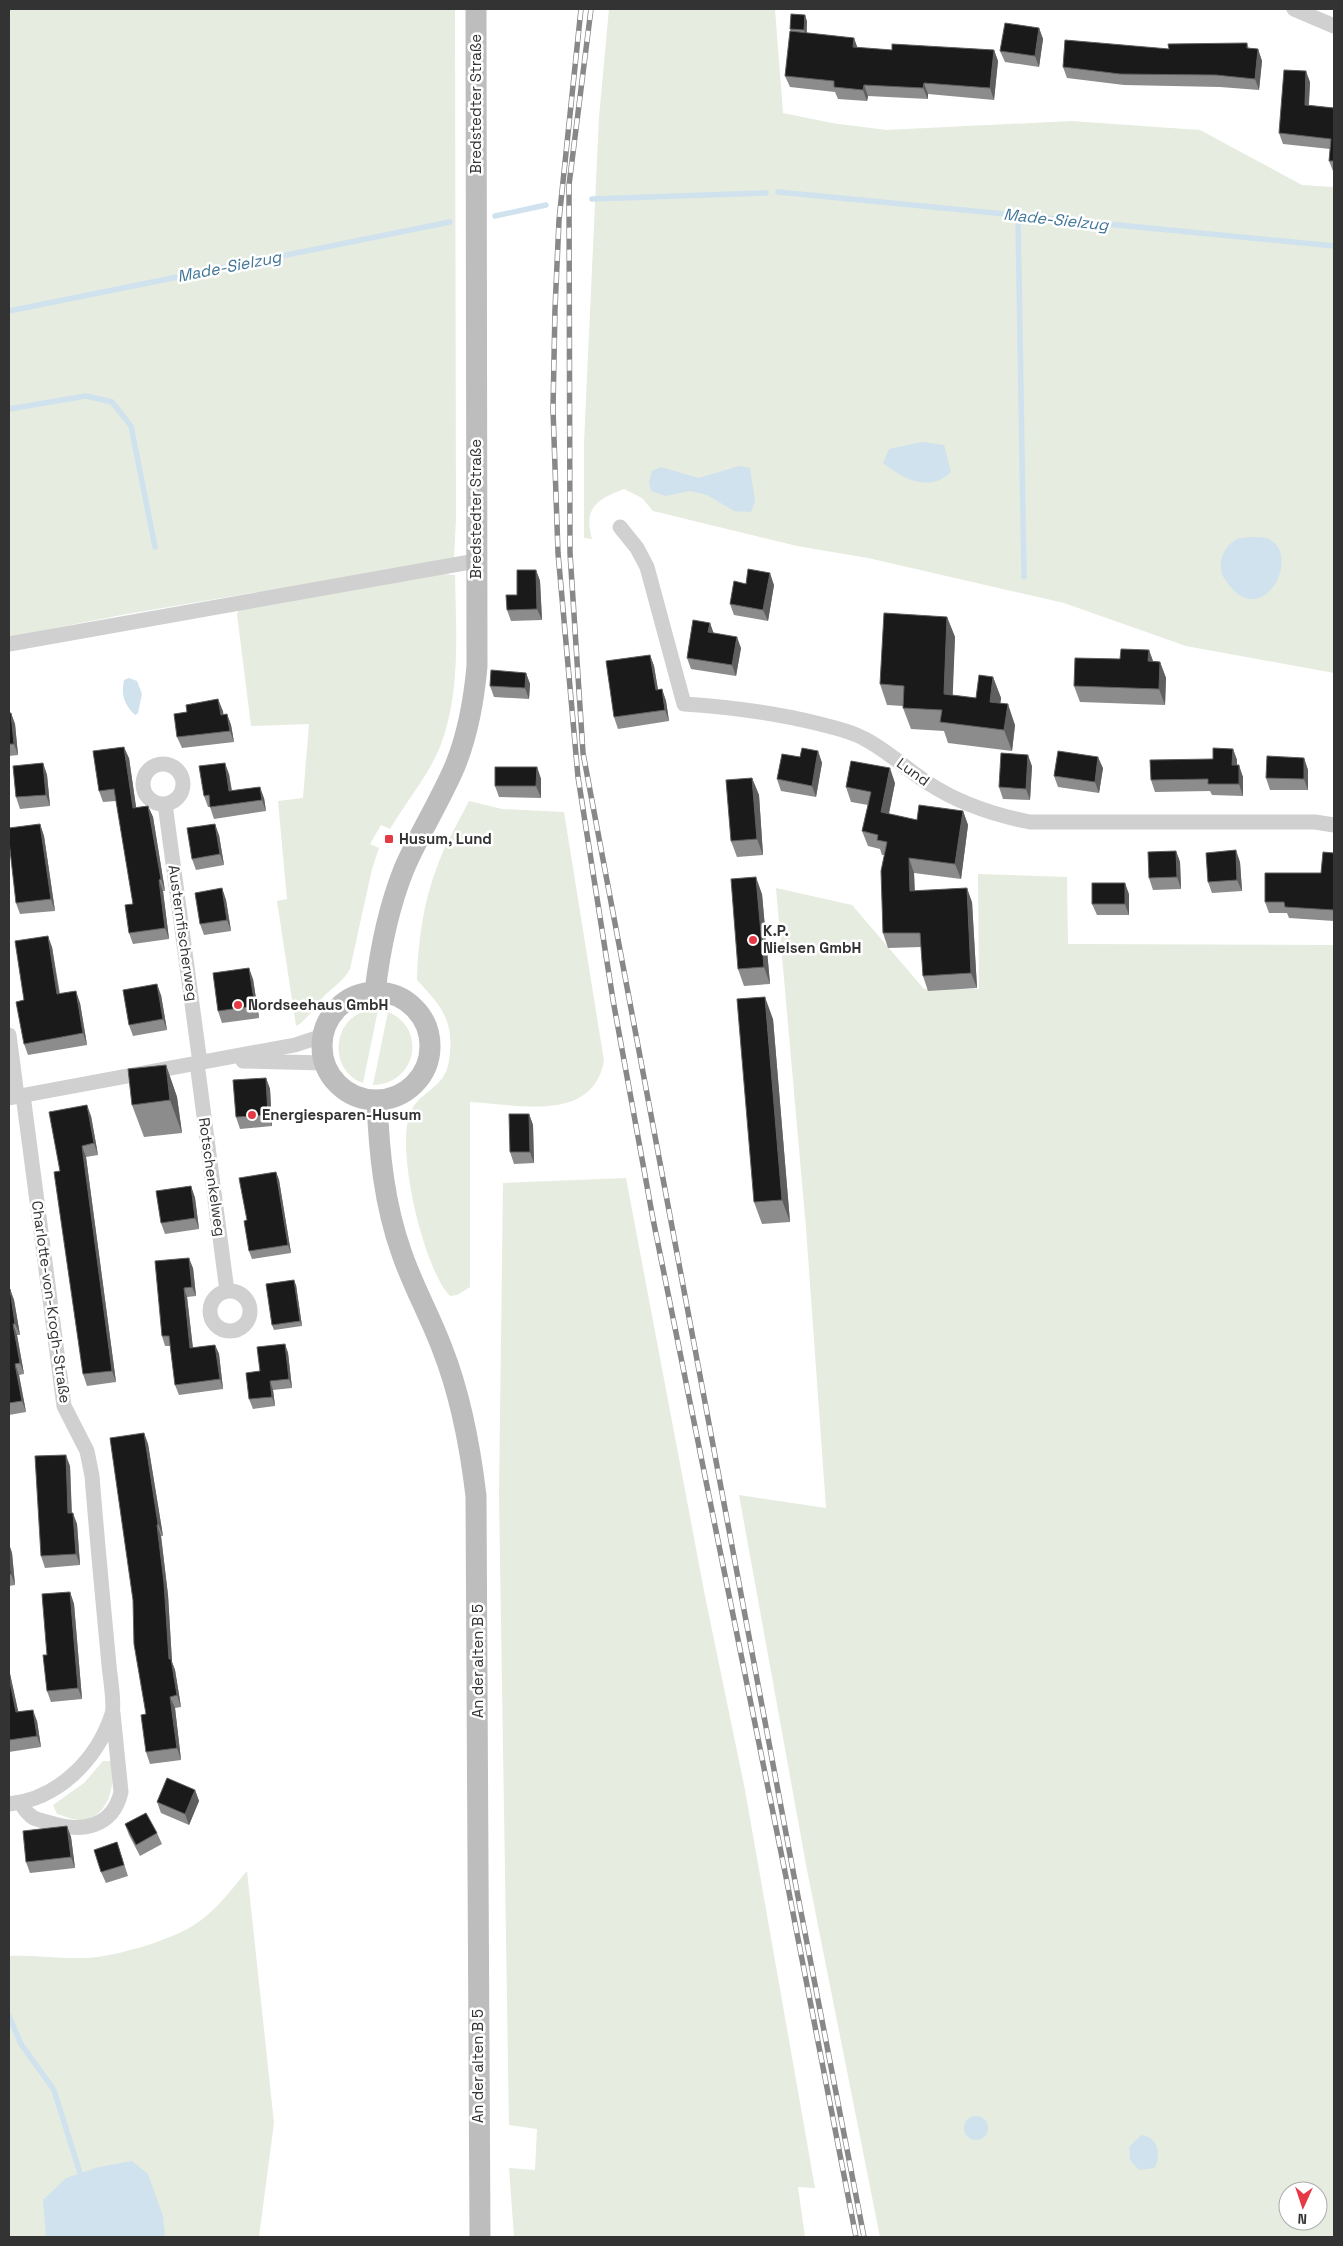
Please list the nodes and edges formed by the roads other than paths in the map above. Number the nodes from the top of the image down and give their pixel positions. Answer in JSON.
{"nodes":[{"id":1,"x":476,"y":9,"type":"edge"},
{"id":2,"x":1294,"y":9,"type":"edge"},
{"id":3,"x":1334,"y":26,"type":"edge"},
{"id":4,"x":620,"y":528,"type":"dead end"},
{"id":5,"x":476,"y":561,"type":"junction"},
{"id":6,"x":9,"y":644,"type":"edge"},
{"id":7,"x":165,"y":804,"type":"dead end"},
{"id":8,"x":1334,"y":825,"type":"edge"},
{"id":9,"x":375,"y":992,"type":"junction"},
{"id":10,"x":9,"y":1036,"type":"edge"},
{"id":11,"x":322,"y":1036,"type":"junction"},
{"id":12,"x":203,"y":1062,"type":"junction"},
{"id":13,"x":324,"y":1063,"type":"junction"},
{"id":14,"x":16,"y":1097,"type":"edge"},
{"id":15,"x":377,"y":1100,"type":"junction"},
{"id":16,"x":227,"y":1291,"type":"dead end"},
{"id":17,"x":113,"y":1713,"type":"junction"},
{"id":18,"x":15,"y":1803,"type":"edge"},
{"id":19,"x":480,"y":2237,"type":"edge"}],
"edges":[{"from":1,"to":5,"type":"main road","name":"Bredstedter Straße"},
{"from":2,"to":3,"type":"street"},
{"from":4,"to":8,"type":"street","name":"Lund"},
{"from":5,"to":6,"type":"street"},
{"from":5,"to":9,"type":"main road","name":"Bredstedter Straße"},
{"from":7,"to":12,"type":"street","name":"Austernfischerweg"},
{"from":9,"to":11,"type":"main road"},
{"from":9,"to":15,"type":"main road"},
{"from":10,"to":14,"type":"street","name":"Charlotte-von-Krogh-Straße"},
{"from":11,"to":12,"type":"street"},
{"from":11,"to":13,"type":"main road"},
{"from":12,"to":13,"type":"street"},
{"from":12,"to":14,"type":"street"},
{"from":12,"to":16,"type":"street","name":"Rotschenkelweg"},
{"from":13,"to":15,"type":"main road"},
{"from":14,"to":17,"type":"street","name":"Charlotte-von-Krogh-Straße"},
{"from":15,"to":19,"type":"main road","name":"An der alten B 5"},
{"from":17,"to":18,"type":"street","name":"Charlotte-von-Krogh-Straße"},
{"from":17,"to":18,"type":"street","name":"Charlotte-von-Krogh-Straße"}]}
